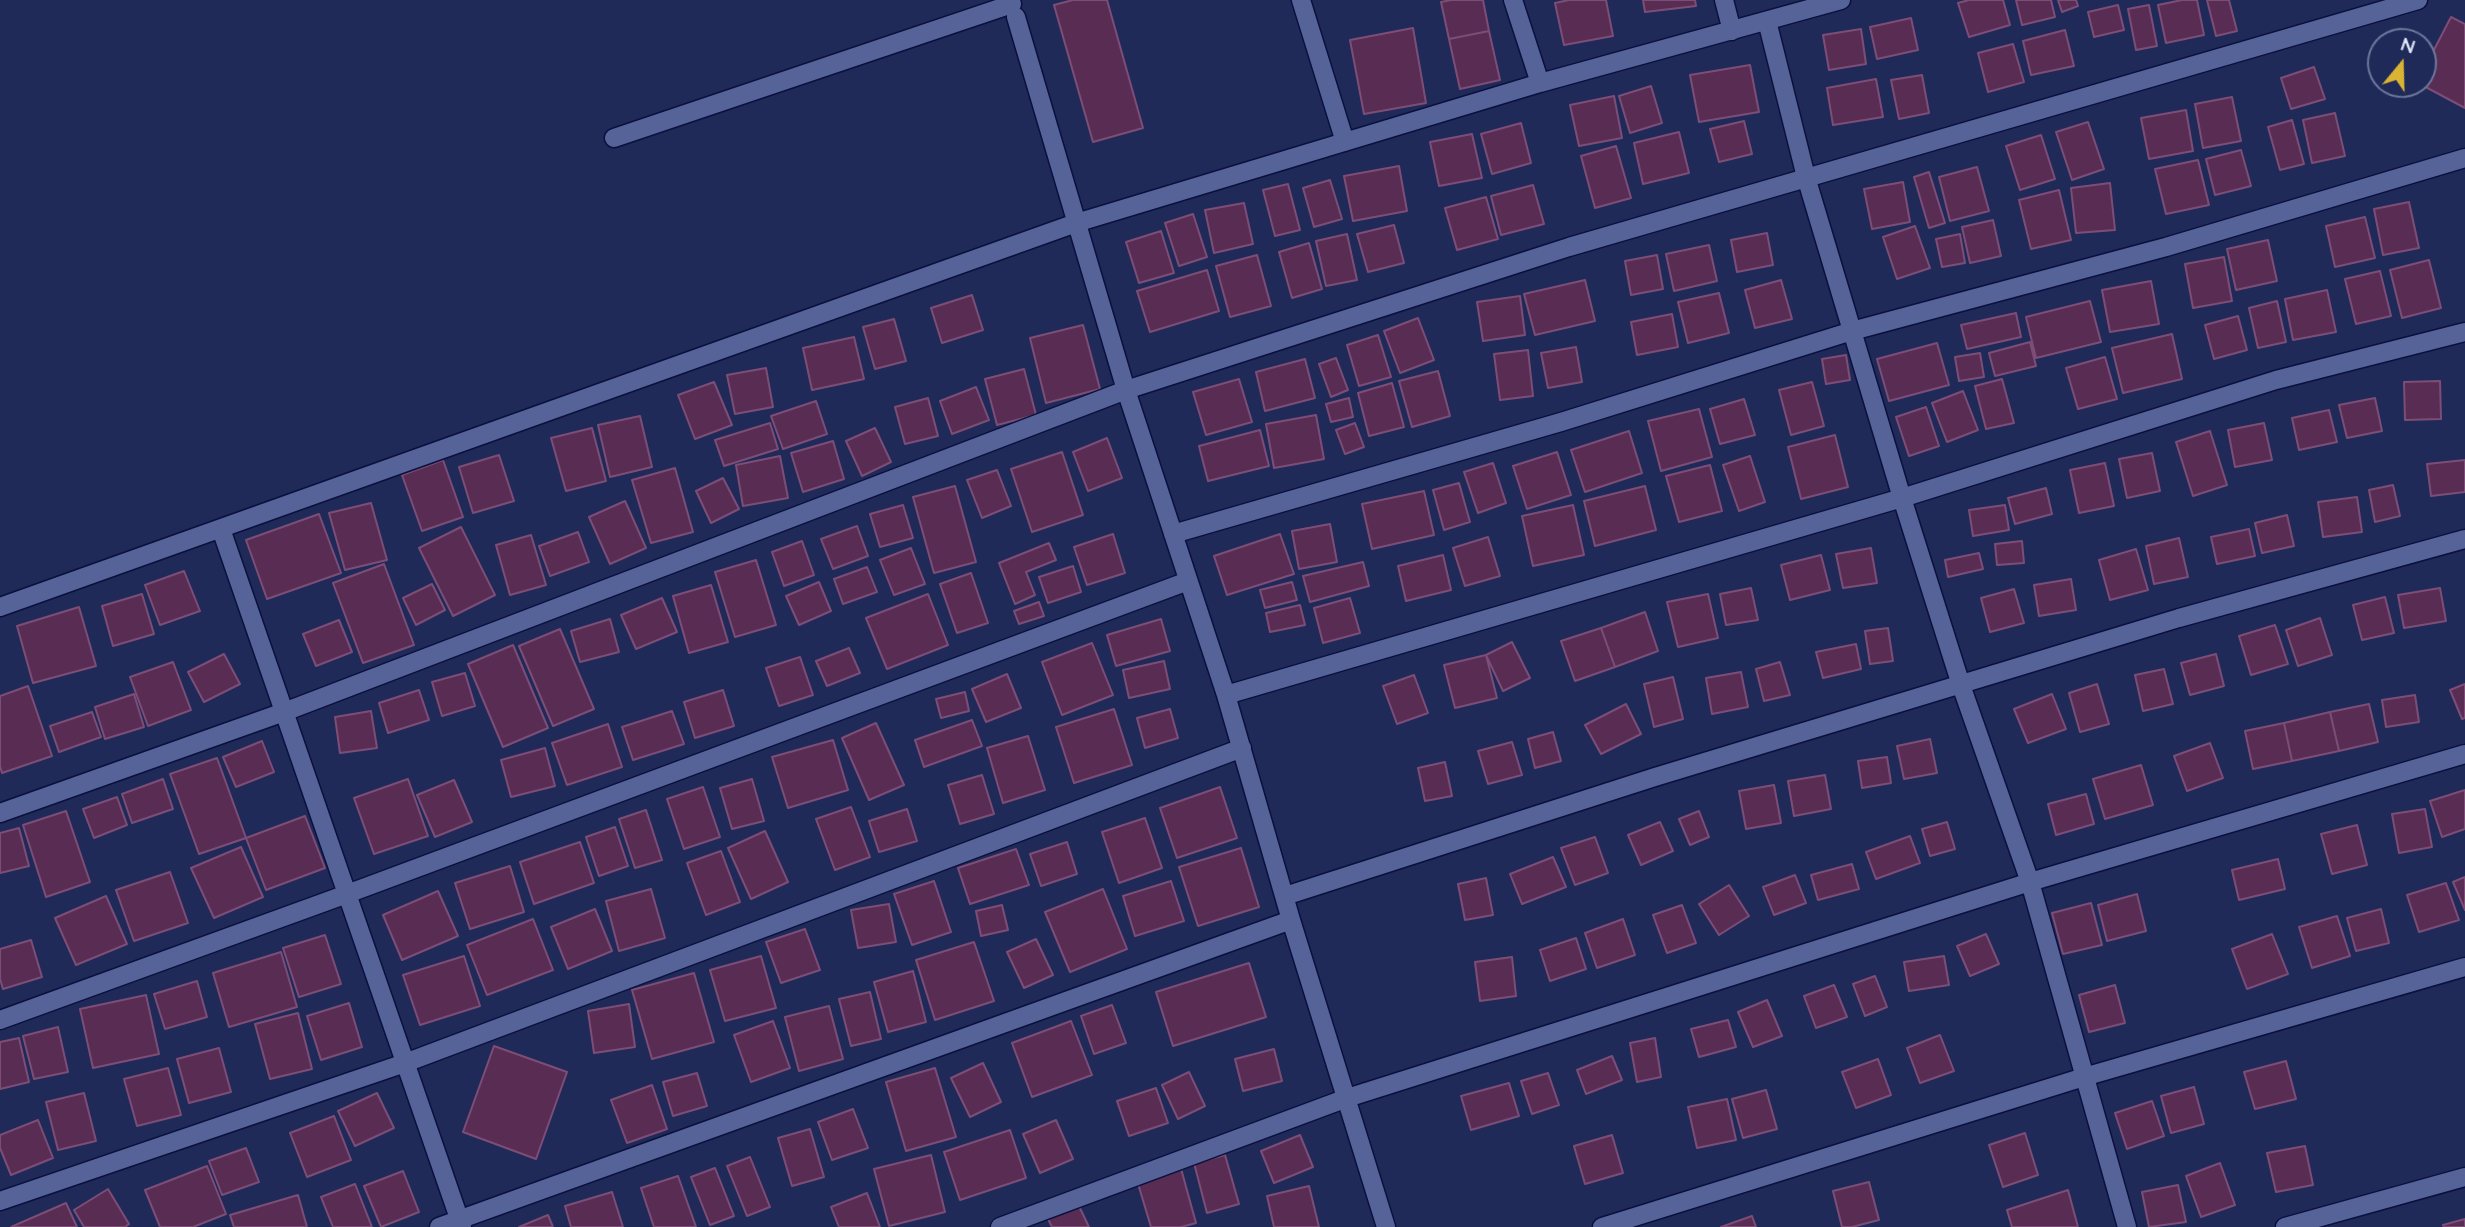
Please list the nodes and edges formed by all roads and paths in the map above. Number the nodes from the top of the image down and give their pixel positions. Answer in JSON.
{"nodes":[{"id":1,"x":1301,"y":0,"type":"edge"},
{"id":2,"x":1513,"y":0,"type":"edge"},
{"id":3,"x":1724,"y":0,"type":"edge"},
{"id":4,"x":1841,"y":0,"type":"edge"},
{"id":5,"x":2418,"y":0,"type":"edge"},
{"id":6,"x":1766,"y":21,"type":"junction"},
{"id":7,"x":1732,"y":31,"type":"junction"},
{"id":8,"x":1540,"y":83,"type":"junction"},
{"id":9,"x":614,"y":138,"type":"dead end"},
{"id":10,"x":1345,"y":142,"type":"junction"},
{"id":11,"x":2465,"y":158,"type":"edge"},
{"id":12,"x":1806,"y":177,"type":"junction"},
{"id":13,"x":1076,"y":223,"type":"junction"},
{"id":14,"x":1852,"y":331,"type":"junction"},
{"id":15,"x":2465,"y":332,"type":"edge"},
{"id":16,"x":1126,"y":390,"type":"junction"},
{"id":17,"x":1902,"y":498,"type":"junction"},
{"id":18,"x":221,"y":529,"type":"junction"},
{"id":19,"x":1173,"y":534,"type":"junction"},
{"id":20,"x":2465,"y":538,"type":"edge"},
{"id":21,"x":1188,"y":581,"type":"junction"},
{"id":22,"x":0,"y":607,"type":"edge"},
{"id":23,"x":1961,"y":685,"type":"junction"},
{"id":24,"x":1226,"y":695,"type":"junction"},
{"id":25,"x":284,"y":712,"type":"junction"},
{"id":26,"x":1242,"y":748,"type":"junction"},
{"id":27,"x":2465,"y":754,"type":"edge"},
{"id":28,"x":0,"y":813,"type":"edge"},
{"id":29,"x":2029,"y":883,"type":"junction"},
{"id":30,"x":347,"y":894,"type":"junction"},
{"id":31,"x":1285,"y":896,"type":"junction"},
{"id":32,"x":1291,"y":920,"type":"junction"},
{"id":33,"x":2465,"y":967,"type":"edge"},
{"id":34,"x":0,"y":1020,"type":"edge"},
{"id":35,"x":405,"y":1063,"type":"junction"},
{"id":36,"x":2084,"y":1077,"type":"junction"},
{"id":37,"x":1347,"y":1098,"type":"junction"},
{"id":38,"x":2465,"y":1177,"type":"edge"},
{"id":39,"x":0,"y":1201,"type":"edge"},
{"id":40,"x":461,"y":1223,"type":"edge"},
{"id":41,"x":439,"y":1227,"type":"edge"},
{"id":42,"x":1000,"y":1227,"type":"edge"},
{"id":43,"x":1386,"y":1227,"type":"edge"},
{"id":44,"x":1602,"y":1227,"type":"edge"},
{"id":45,"x":2127,"y":1227,"type":"edge"},
{"id":46,"x":2285,"y":1227,"type":"edge"}],
"edges":[{"from":1,"to":10,"type":"street"},
{"from":2,"to":8,"type":"street"},
{"from":3,"to":7,"type":"street"},
{"from":4,"to":6,"type":"street"},
{"from":5,"to":12,"type":"street"},
{"from":6,"to":7,"type":"street"},
{"from":6,"to":12,"type":"street"},
{"from":7,"to":8,"type":"street"},
{"from":8,"to":10,"type":"street"},
{"from":9,"to":13,"type":"street"},
{"from":10,"to":13,"type":"street"},
{"from":11,"to":14,"type":"street"},
{"from":12,"to":14,"type":"street"},
{"from":12,"to":16,"type":"street"},
{"from":13,"to":16,"type":"street"},
{"from":13,"to":18,"type":"street"},
{"from":14,"to":17,"type":"street"},
{"from":14,"to":19,"type":"street"},
{"from":15,"to":17,"type":"street"},
{"from":16,"to":19,"type":"street"},
{"from":16,"to":25,"type":"street"},
{"from":17,"to":23,"type":"street"},
{"from":17,"to":24,"type":"street"},
{"from":18,"to":22,"type":"street"},
{"from":18,"to":25,"type":"street"},
{"from":19,"to":21,"type":"street"},
{"from":20,"to":23,"type":"street"},
{"from":21,"to":24,"type":"street"},
{"from":21,"to":30,"type":"street"},
{"from":23,"to":29,"type":"street"},
{"from":23,"to":31,"type":"street"},
{"from":24,"to":26,"type":"street"},
{"from":25,"to":28,"type":"street"},
{"from":25,"to":30,"type":"street"},
{"from":26,"to":31,"type":"street"},
{"from":26,"to":35,"type":"street"},
{"from":27,"to":29,"type":"street"},
{"from":29,"to":36,"type":"street"},
{"from":29,"to":37,"type":"street"},
{"from":30,"to":34,"type":"street"},
{"from":30,"to":35,"type":"street"},
{"from":31,"to":32,"type":"street"},
{"from":32,"to":37,"type":"street"},
{"from":32,"to":40,"type":"street"},
{"from":33,"to":36,"type":"street"},
{"from":35,"to":39,"type":"street"},
{"from":35,"to":40,"type":"street"},
{"from":36,"to":44,"type":"street"},
{"from":36,"to":45,"type":"street"},
{"from":37,"to":42,"type":"street"},
{"from":37,"to":43,"type":"street"},
{"from":38,"to":46,"type":"street"},
{"from":40,"to":41,"type":"street"}]}
